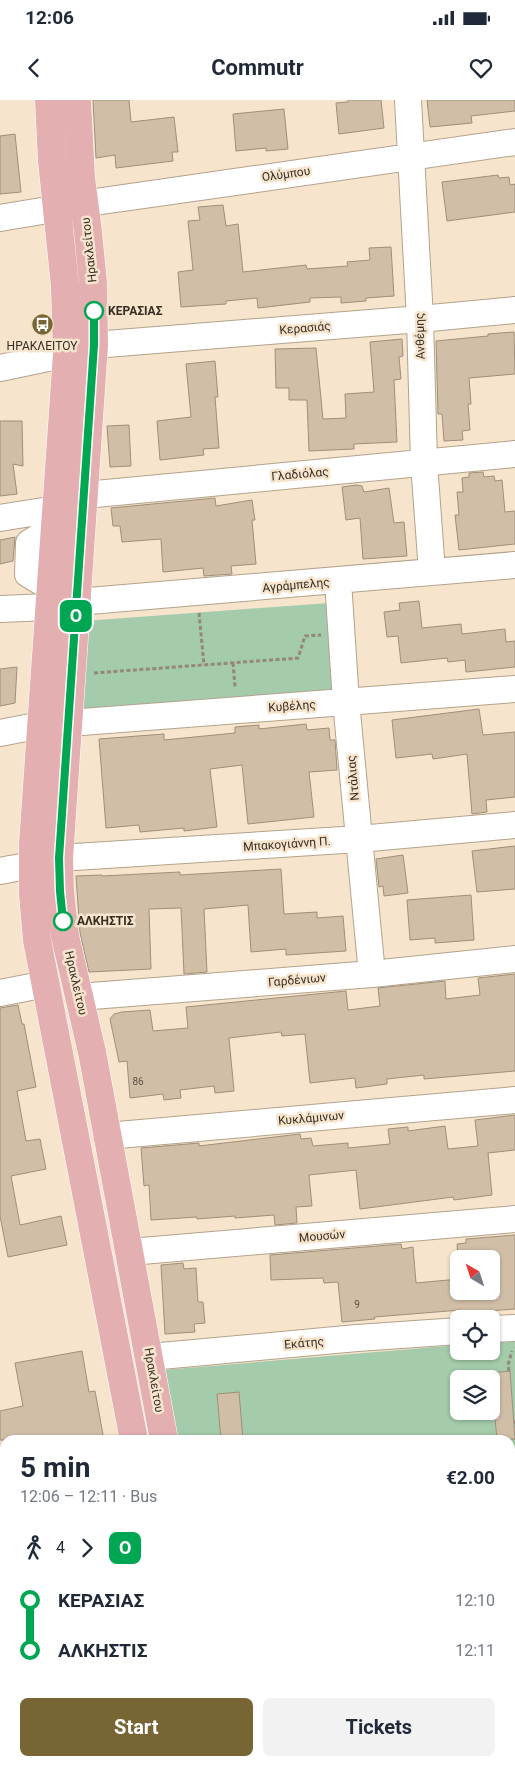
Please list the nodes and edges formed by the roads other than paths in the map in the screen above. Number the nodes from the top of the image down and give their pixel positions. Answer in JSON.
{"nodes":[{"id":1,"x":49,"y":100,"type":"edge"},
{"id":2,"x":77,"y":100,"type":"edge"},
{"id":3,"x":408,"y":100,"type":"edge"},
{"id":4,"x":515,"y":142,"type":"edge"},
{"id":5,"x":411,"y":157,"type":"junction"},
{"id":6,"x":84,"y":204,"type":"junction"},
{"id":7,"x":57,"y":209,"type":"junction"},
{"id":8,"x":0,"y":218,"type":"edge"},
{"id":9,"x":515,"y":310,"type":"edge"},
{"id":10,"x":420,"y":319,"type":"junction"},
{"id":11,"x":94,"y":345,"type":"junction"},
{"id":12,"x":67,"y":354,"type":"junction"},
{"id":13,"x":0,"y":368,"type":"edge"},
{"id":14,"x":515,"y":454,"type":"edge"},
{"id":15,"x":424,"y":462,"type":"junction"},
{"id":16,"x":85,"y":495,"type":"junction"},
{"id":17,"x":0,"y":518,"type":"edge"},
{"id":18,"x":56,"y":518,"type":"junction"},
{"id":19,"x":515,"y":565,"type":"edge"},
{"id":20,"x":432,"y":572,"type":"junction"},
{"id":21,"x":338,"y":581,"type":"junction"},
{"id":22,"x":50,"y":598,"type":"junction"},
{"id":23,"x":77,"y":602,"type":"junction"},
{"id":24,"x":0,"y":609,"type":"edge"},
{"id":25,"x":515,"y":689,"type":"edge"},
{"id":26,"x":346,"y":702,"type":"junction"},
{"id":27,"x":69,"y":723,"type":"junction"},
{"id":28,"x":41,"y":725,"type":"junction"},
{"id":29,"x":0,"y":733,"type":"edge"},
{"id":30,"x":515,"y":825,"type":"edge"},
{"id":31,"x":359,"y":840,"type":"junction"},
{"id":32,"x":59,"y":858,"type":"junction"},
{"id":33,"x":32,"y":866,"type":"junction"},
{"id":34,"x":0,"y":871,"type":"edge"},
{"id":35,"x":68,"y":948,"type":"junction"},
{"id":36,"x":515,"y":960,"type":"edge"},
{"id":37,"x":372,"y":974,"type":"junction"},
{"id":38,"x":46,"y":984,"type":"junction"},
{"id":39,"x":0,"y":993,"type":"edge"},
{"id":40,"x":79,"y":997,"type":"junction"},
{"id":41,"x":515,"y":1100,"type":"edge"},
{"id":42,"x":107,"y":1136,"type":"junction"},
{"id":43,"x":515,"y":1219,"type":"edge"},
{"id":44,"x":130,"y":1252,"type":"junction"},
{"id":45,"x":450,"y":1332,"type":"edge"},
{"id":46,"x":500,"y":1333,"type":"edge"},
{"id":47,"x":514,"y":1338,"type":"edge"},
{"id":48,"x":150,"y":1358,"type":"junction"},
{"id":49,"x":133,"y":1435,"type":"edge"},
{"id":50,"x":163,"y":1435,"type":"edge"}],
"edges":[{"from":1,"to":7,"type":"main road"},
{"from":2,"to":6,"type":"main road","name":"Ηρακλείτου"},
{"from":3,"to":5,"type":"street","name":"Ανθέμης"},
{"from":4,"to":5,"type":"street","name":"Ολύμπου"},
{"from":5,"to":6,"type":"street","name":"Ολύμπου"},
{"from":5,"to":10,"type":"street","name":"Ανθέμης"},
{"from":6,"to":7,"type":"street","name":"Ολύμπου"},
{"from":6,"to":11,"type":"main road","name":"Ηρακλείτου"},
{"from":7,"to":8,"type":"street","name":"Ολύμπου"},
{"from":7,"to":12,"type":"main road"},
{"from":9,"to":10,"type":"street","name":"Κερασιάς"},
{"from":10,"to":11,"type":"street","name":"Κερασιάς"},
{"from":10,"to":15,"type":"street","name":"Ανθέμης"},
{"from":11,"to":16,"type":"main road","name":"Ηρακλείτου"},
{"from":12,"to":13,"type":"street"},
{"from":12,"to":18,"type":"main road"},
{"from":14,"to":15,"type":"street","name":"Γλαδιόλας"},
{"from":15,"to":16,"type":"street","name":"Γλαδιόλας"},
{"from":15,"to":20,"type":"street","name":"Ανθέμης"},
{"from":16,"to":23,"type":"main road","name":"Ηρακλείτου"},
{"from":17,"to":18,"type":"street"},
{"from":18,"to":22,"type":"main road"},
{"from":19,"to":20,"type":"street","name":"Αγράμπελης"},
{"from":20,"to":21,"type":"street","name":"Αγράμπελης"},
{"from":21,"to":23,"type":"street","name":"Αγράμπελης"},
{"from":21,"to":26,"type":"street","name":"Ντάλιας"},
{"from":22,"to":24,"type":"street"},
{"from":22,"to":28,"type":"main road"},
{"from":23,"to":27,"type":"main road","name":"Ηρακλείτου"},
{"from":25,"to":26,"type":"street","name":"Κυβέλης"},
{"from":26,"to":27,"type":"street","name":"Κυβέλης"},
{"from":26,"to":31,"type":"street","name":"Ντάλιας"},
{"from":27,"to":32,"type":"main road","name":"Ηρακλείτου"},
{"from":28,"to":29,"type":"street"},
{"from":28,"to":33,"type":"main road"},
{"from":30,"to":31,"type":"street","name":"Μπακογιάννη Π."},
{"from":31,"to":32,"type":"street","name":"Μπακογιάννη Π."},
{"from":31,"to":37,"type":"street","name":"Ντάλιας"},
{"from":32,"to":35,"type":"main road","name":"Ηρακλείτου"},
{"from":33,"to":34,"type":"street"},
{"from":33,"to":35,"type":"street"},
{"from":33,"to":38,"type":"main road"},
{"from":35,"to":40,"type":"main road","name":"Ηρακλείτου"},
{"from":36,"to":37,"type":"street","name":"Γαρδένιων"},
{"from":37,"to":40,"type":"street","name":"Γαρδένιων"},
{"from":38,"to":39,"type":"street"},
{"from":38,"to":49,"type":"main road"},
{"from":40,"to":42,"type":"main road","name":"Ηρακλείτου"},
{"from":41,"to":42,"type":"street","name":"Κυκλάμινων"},
{"from":42,"to":44,"type":"main road","name":"Ηρακλείτου"},
{"from":43,"to":44,"type":"street","name":"Μουσών"},
{"from":44,"to":48,"type":"main road","name":"Ηρακλείτου"},
{"from":45,"to":48,"type":"street","name":"Εκάτης"},
{"from":46,"to":47,"type":"street"},
{"from":48,"to":50,"type":"main road","name":"Ηρακλείτου"}]}
